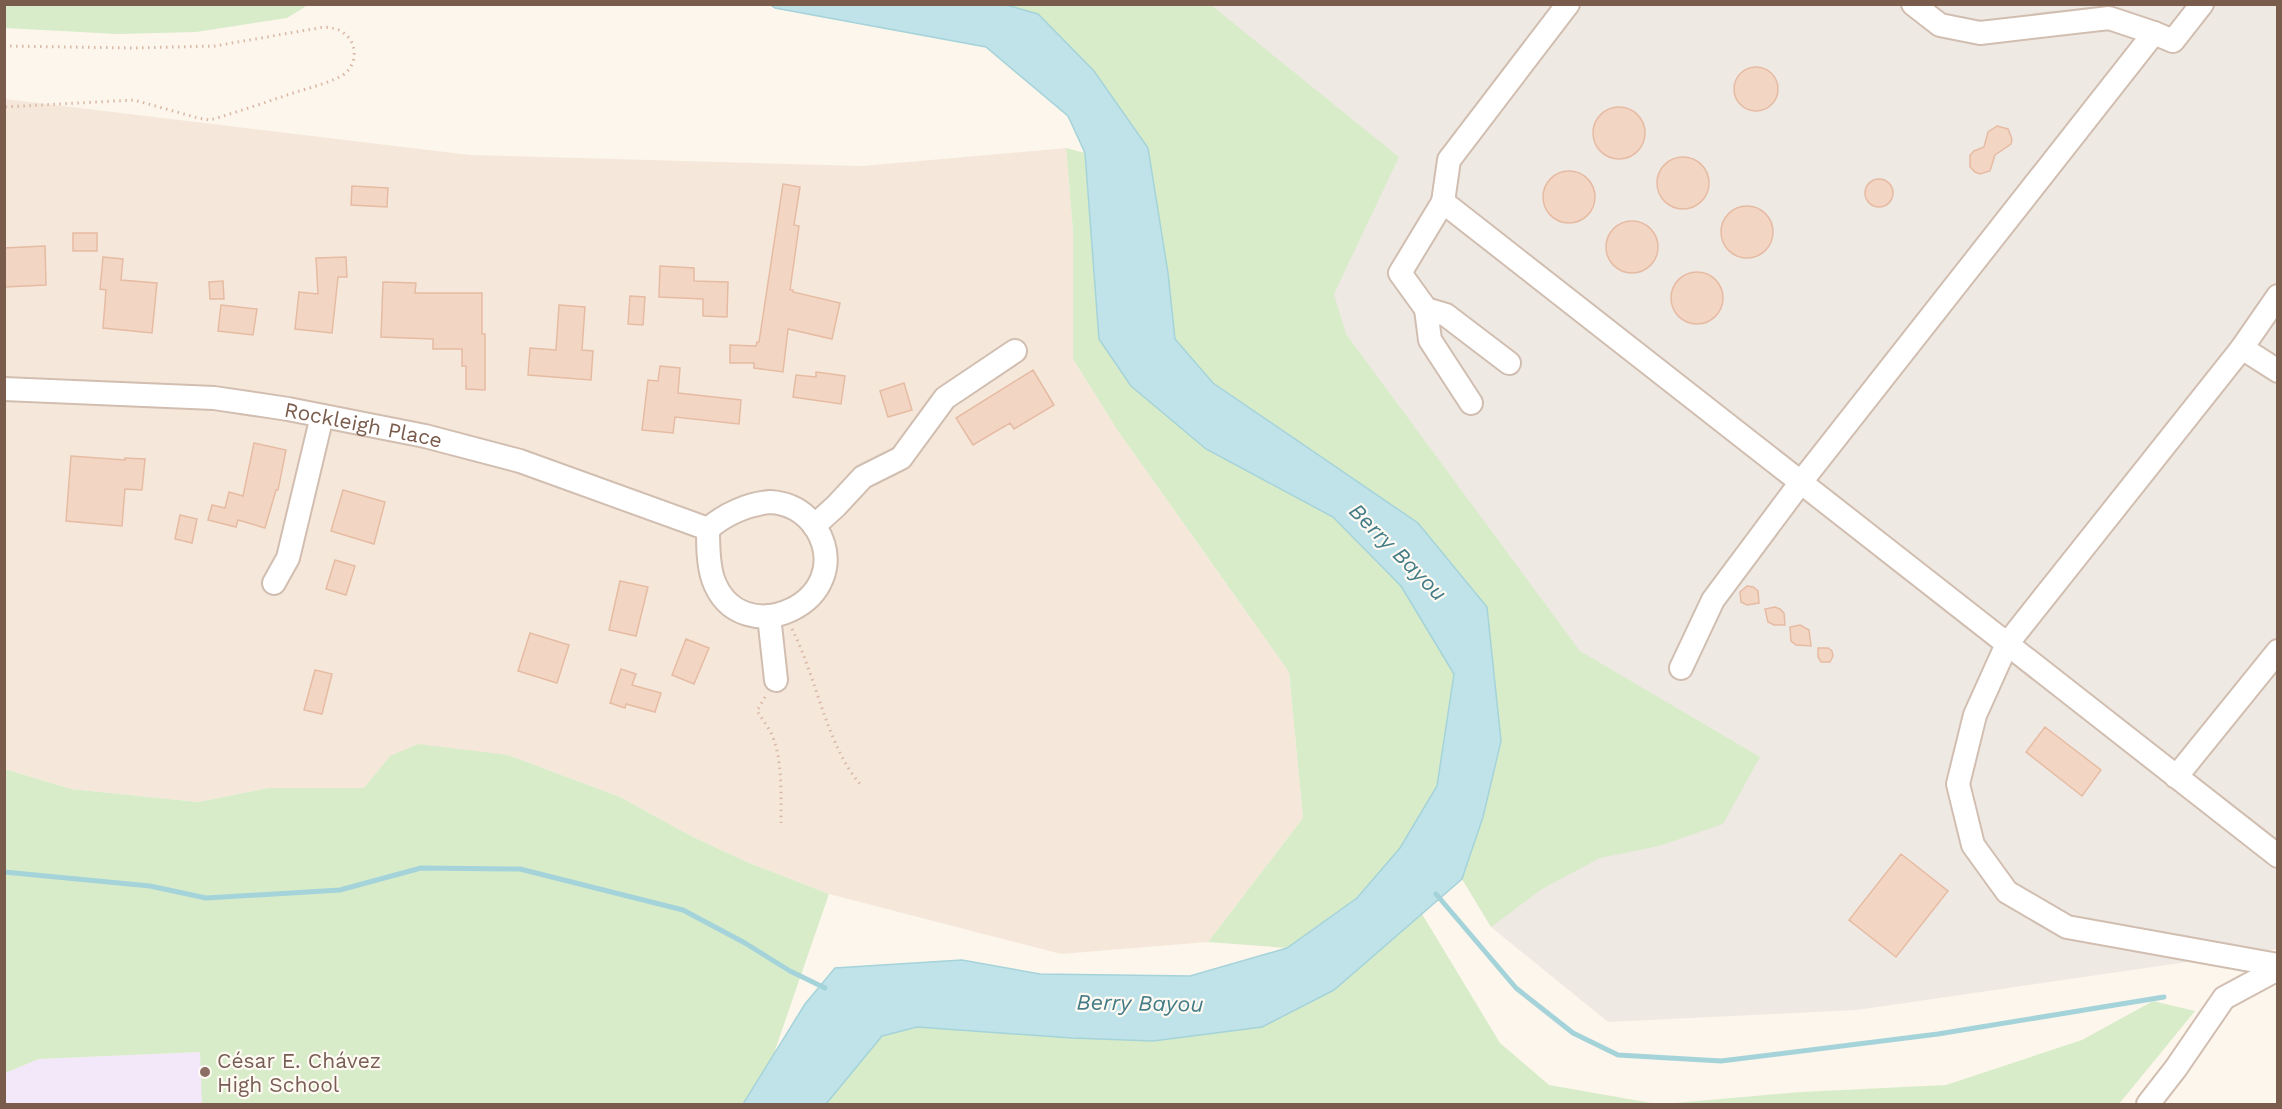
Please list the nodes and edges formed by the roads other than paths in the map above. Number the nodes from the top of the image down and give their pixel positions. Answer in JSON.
{"nodes":[{"id":1,"x":1568,"y":4,"type":"edge"},
{"id":2,"x":1913,"y":4,"type":"edge"},
{"id":3,"x":2202,"y":4,"type":"edge"},
{"id":4,"x":2154,"y":33,"type":"junction"},
{"id":5,"x":1443,"y":202,"type":"junction"},
{"id":6,"x":2277,"y":296,"type":"edge"},
{"id":7,"x":1426,"y":309,"type":"junction"},
{"id":8,"x":2242,"y":348,"type":"junction"},
{"id":9,"x":1015,"y":351,"type":"dead end"},
{"id":10,"x":1509,"y":363,"type":"dead end"},
{"id":11,"x":2277,"y":371,"type":"edge"},
{"id":12,"x":4,"y":389,"type":"edge"},
{"id":13,"x":1471,"y":404,"type":"dead end"},
{"id":14,"x":322,"y":416,"type":"junction"},
{"id":15,"x":1801,"y":482,"type":"junction"},
{"id":16,"x":814,"y":526,"type":"junction"},
{"id":17,"x":708,"y":529,"type":"junction"},
{"id":18,"x":274,"y":583,"type":"dead end"},
{"id":19,"x":777,"y":615,"type":"junction"},
{"id":20,"x":2007,"y":644,"type":"junction"},
{"id":21,"x":2277,"y":651,"type":"edge"},
{"id":22,"x":1681,"y":668,"type":"dead end"},
{"id":23,"x":776,"y":680,"type":"road end"},
{"id":24,"x":2176,"y":777,"type":"junction"},
{"id":25,"x":2277,"y":856,"type":"edge"},
{"id":26,"x":2277,"y":967,"type":"edge"},
{"id":27,"x":2148,"y":1104,"type":"edge"}],
"edges":[{"from":1,"to":5,"type":"street"},
{"from":2,"to":4,"type":"street"},
{"from":3,"to":4,"type":"street"},
{"from":4,"to":15,"type":"street"},
{"from":5,"to":7,"type":"street"},
{"from":5,"to":15,"type":"street"},
{"from":6,"to":8,"type":"street"},
{"from":7,"to":10,"type":"street"},
{"from":7,"to":13,"type":"street"},
{"from":8,"to":11,"type":"street"},
{"from":8,"to":20,"type":"street"},
{"from":9,"to":16,"type":"street"},
{"from":12,"to":14,"type":"street","name":"Rockleigh Place"},
{"from":14,"to":17,"type":"street","name":"Rockleigh Place"},
{"from":14,"to":18,"type":"street"},
{"from":15,"to":20,"type":"street"},
{"from":15,"to":22,"type":"street"},
{"from":16,"to":17,"type":"street"},
{"from":16,"to":19,"type":"street"},
{"from":17,"to":19,"type":"street"},
{"from":19,"to":23,"type":"street"},
{"from":20,"to":24,"type":"street"},
{"from":20,"to":26,"type":"street"},
{"from":21,"to":24,"type":"street"},
{"from":24,"to":25,"type":"street"},
{"from":26,"to":27,"type":"street"}]}
